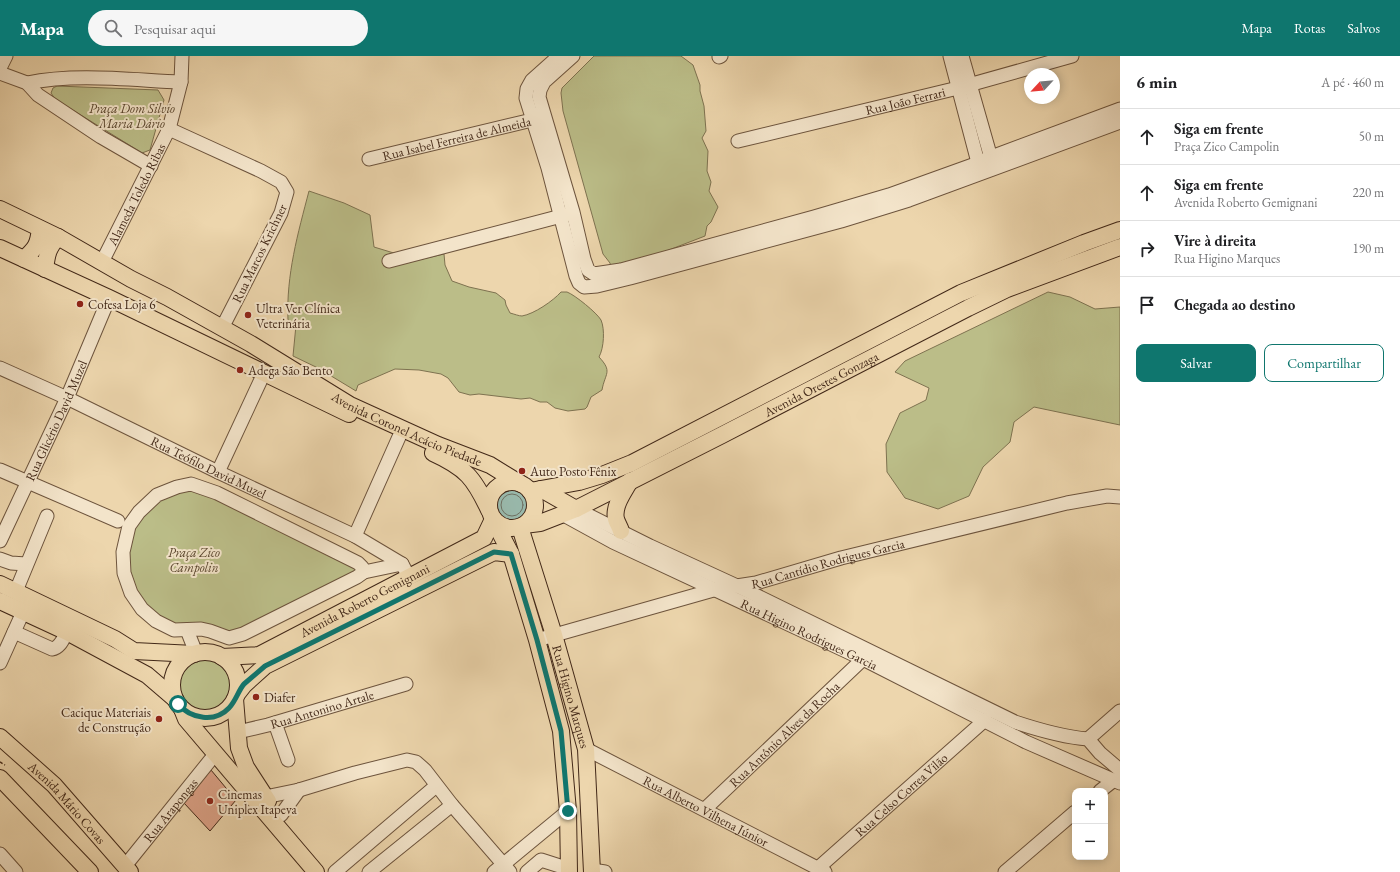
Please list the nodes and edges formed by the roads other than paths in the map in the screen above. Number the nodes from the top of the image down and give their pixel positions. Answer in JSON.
{"nodes":[{"id":1,"x":6,"y":56,"type":"edge"},
{"id":2,"x":182,"y":56,"type":"edge"},
{"id":3,"x":559,"y":56,"type":"edge"},
{"id":4,"x":573,"y":56,"type":"edge"},
{"id":5,"x":950,"y":56,"type":"edge"},
{"id":6,"x":962,"y":56,"type":"edge"},
{"id":7,"x":1072,"y":56,"type":"edge"},
{"id":8,"x":0,"y":68,"type":"edge"},
{"id":9,"x":0,"y":73,"type":"edge"},
{"id":10,"x":45,"y":79,"type":"junction"},
{"id":11,"x":181,"y":82,"type":"junction"},
{"id":12,"x":27,"y":83,"type":"junction"},
{"id":13,"x":964,"y":87,"type":"junction"},
{"id":14,"x":38,"y":95,"type":"junction"},
{"id":15,"x":1120,"y":109,"type":"edge"},
{"id":16,"x":543,"y":113,"type":"junction"},
{"id":17,"x":532,"y":120,"type":"junction"},
{"id":18,"x":1120,"y":122,"type":"edge"},
{"id":19,"x":169,"y":129,"type":"junction"},
{"id":20,"x":738,"y":142,"type":"dead end"},
{"id":21,"x":369,"y":159,"type":"dead end"},
{"id":22,"x":992,"y":163,"type":"junction"},
{"id":23,"x":151,"y":166,"type":"junction"},
{"id":24,"x":979,"y":169,"type":"junction"},
{"id":25,"x":0,"y":209,"type":"edge"},
{"id":26,"x":573,"y":212,"type":"junction"},
{"id":27,"x":560,"y":216,"type":"junction"},
{"id":28,"x":40,"y":228,"type":"junction"},
{"id":29,"x":1120,"y":230,"type":"edge"},
{"id":30,"x":58,"y":237,"type":"junction"},
{"id":31,"x":1120,"y":247,"type":"edge"},
{"id":32,"x":0,"y":248,"type":"edge"},
{"id":33,"x":24,"y":259,"type":"junction"},
{"id":34,"x":388,"y":261,"type":"dead end"},
{"id":35,"x":102,"y":262,"type":"junction"},
{"id":36,"x":45,"y":269,"type":"junction"},
{"id":37,"x":109,"y":298,"type":"junction"},
{"id":38,"x":222,"y":328,"type":"junction"},
{"id":39,"x":0,"y":368,"type":"edge"},
{"id":40,"x":264,"y":373,"type":"junction"},
{"id":41,"x":67,"y":398,"type":"junction"},
{"id":42,"x":399,"y":437,"type":"junction"},
{"id":43,"x":0,"y":470,"type":"edge"},
{"id":44,"x":218,"y":472,"type":"junction"},
{"id":45,"x":28,"y":481,"type":"junction"},
{"id":46,"x":630,"y":481,"type":"junction"},
{"id":47,"x":530,"y":488,"type":"junction"},
{"id":48,"x":1120,"y":497,"type":"edge"},
{"id":49,"x":569,"y":512,"type":"junction"},
{"id":50,"x":491,"y":515,"type":"junction"},
{"id":51,"x":47,"y":516,"type":"dead end"},
{"id":52,"x":118,"y":521,"type":"dead end"},
{"id":53,"x":522,"y":526,"type":"junction"},
{"id":54,"x":621,"y":531,"type":"junction"},
{"id":55,"x":355,"y":536,"type":"junction"},
{"id":56,"x":0,"y":541,"type":"edge"},
{"id":57,"x":511,"y":554,"type":"junction"},
{"id":58,"x":0,"y":559,"type":"edge"},
{"id":59,"x":26,"y":564,"type":"junction"},
{"id":60,"x":405,"y":570,"type":"junction"},
{"id":61,"x":364,"y":572,"type":"junction"},
{"id":62,"x":0,"y":584,"type":"edge"},
{"id":63,"x":737,"y":586,"type":"junction"},
{"id":64,"x":717,"y":589,"type":"junction"},
{"id":65,"x":16,"y":591,"type":"junction"},
{"id":66,"x":0,"y":602,"type":"edge"},
{"id":67,"x":23,"y":612,"type":"junction"},
{"id":68,"x":187,"y":630,"type":"junction"},
{"id":69,"x":14,"y":632,"type":"junction"},
{"id":70,"x":66,"y":632,"type":"junction"},
{"id":71,"x":554,"y":636,"type":"junction"},
{"id":72,"x":537,"y":640,"type":"junction"},
{"id":73,"x":195,"y":653,"type":"junction"},
{"id":74,"x":222,"y":657,"type":"junction"},
{"id":75,"x":863,"y":659,"type":"junction"},
{"id":76,"x":0,"y":663,"type":"edge"},
{"id":77,"x":406,"y":684,"type":"dead end"},
{"id":78,"x":236,"y":696,"type":"junction"},
{"id":79,"x":178,"y":704,"type":"junction"},
{"id":80,"x":1120,"y":711,"type":"edge"},
{"id":81,"x":985,"y":720,"type":"junction"},
{"id":82,"x":276,"y":723,"type":"junction"},
{"id":83,"x":238,"y":732,"type":"junction"},
{"id":84,"x":0,"y":737,"type":"edge"},
{"id":85,"x":1067,"y":737,"type":"junction"},
{"id":86,"x":1088,"y":739,"type":"junction"},
{"id":87,"x":563,"y":750,"type":"junction"},
{"id":88,"x":586,"y":750,"type":"junction"},
{"id":89,"x":1100,"y":752,"type":"junction"},
{"id":90,"x":216,"y":753,"type":"junction"},
{"id":91,"x":1057,"y":754,"type":"junction"},
{"id":92,"x":288,"y":760,"type":"dead end"},
{"id":93,"x":1086,"y":768,"type":"junction"},
{"id":94,"x":0,"y":778,"type":"edge"},
{"id":95,"x":1118,"y":778,"type":"edge"},
{"id":96,"x":436,"y":786,"type":"junction"},
{"id":97,"x":1104,"y":788,"type":"edge"},
{"id":98,"x":300,"y":790,"type":"junction"},
{"id":99,"x":265,"y":797,"type":"junction"},
{"id":100,"x":452,"y":805,"type":"junction"},
{"id":101,"x":705,"y":809,"type":"junction"},
{"id":102,"x":568,"y":811,"type":"junction"},
{"id":103,"x":281,"y":815,"type":"junction"},
{"id":104,"x":1072,"y":815,"type":"edge"},
{"id":105,"x":0,"y":854,"type":"edge"},
{"id":106,"x":127,"y":869,"type":"edge"},
{"id":107,"x":502,"y":870,"type":"edge"},
{"id":108,"x":822,"y":870,"type":"edge"},
{"id":109,"x":569,"y":871,"type":"edge"},
{"id":110,"x":596,"y":871,"type":"edge"},
{"id":111,"x":16,"y":872,"type":"edge"},
{"id":112,"x":90,"y":872,"type":"edge"},
{"id":113,"x":316,"y":872,"type":"edge"},
{"id":114,"x":330,"y":872,"type":"edge"},
{"id":115,"x":336,"y":872,"type":"edge"},
{"id":116,"x":369,"y":872,"type":"edge"},
{"id":117,"x":527,"y":872,"type":"edge"},
{"id":118,"x":1005,"y":872,"type":"edge"}],
"edges":[{"from":1,"to":8,"type":"street"},
{"from":2,"to":11,"type":"street","name":"Alameda Toledo Ribas"},
{"from":3,"to":17,"type":"street"},
{"from":4,"to":16,"type":"street"},
{"from":5,"to":13,"type":"street"},
{"from":6,"to":13,"type":"street"},
{"from":7,"to":13,"type":"street","name":"Rua João Ferrari"},
{"from":9,"to":12,"type":"street"},
{"from":10,"to":11,"type":"street"},
{"from":10,"to":12,"type":"street"},
{"from":10,"to":14,"type":"street"},
{"from":11,"to":19,"type":"street","name":"Alameda Toledo Ribas"},
{"from":12,"to":14,"type":"street"},
{"from":13,"to":20,"type":"street","name":"Rua João Ferrari"},
{"from":13,"to":22,"type":"street"},
{"from":13,"to":24,"type":"street"},
{"from":14,"to":23,"type":"street"},
{"from":15,"to":22,"type":"street"},
{"from":16,"to":17,"type":"street","name":"Rua Isabel Ferreira de Almeida"},
{"from":16,"to":26,"type":"street"},
{"from":17,"to":21,"type":"street","name":"Rua Isabel Ferreira de Almeida"},
{"from":17,"to":27,"type":"street"},
{"from":18,"to":22,"type":"street"},
{"from":19,"to":23,"type":"street","name":"Alameda Toledo Ribas"},
{"from":19,"to":38,"type":"street","name":"Rua Marcos Krichner"},
{"from":22,"to":24,"type":"street"},
{"from":23,"to":35,"type":"street","name":"Alameda Toledo Ribas"},
{"from":24,"to":26,"type":"street"},
{"from":24,"to":27,"type":"street"},
{"from":25,"to":28,"type":"main road","name":"Avenida Coronel Acácio Piedade"},
{"from":26,"to":27,"type":"street"},
{"from":27,"to":34,"type":"street"},
{"from":28,"to":30,"type":"main road","name":"Avenida Coronel Acácio Piedade"},
{"from":28,"to":33,"type":"main road"},
{"from":29,"to":47,"type":"main road","name":"Avenida Orestes Gonzaga"},
{"from":30,"to":35,"type":"main road","name":"Avenida Coronel Acácio Piedade"},
{"from":30,"to":36,"type":"main road"},
{"from":31,"to":46,"type":"main road","name":"Avenida Orestes Gonzaga"},
{"from":32,"to":33,"type":"main road","name":"Rua Higino Marques"},
{"from":33,"to":36,"type":"main road","name":"Rua Higino Marques"},
{"from":35,"to":38,"type":"main road","name":"Avenida Coronel Acácio Piedade"},
{"from":36,"to":37,"type":"main road","name":"Rua Higino Marques"},
{"from":37,"to":40,"type":"main road","name":"Rua Higino Marques"},
{"from":37,"to":41,"type":"street","name":"Rua Glicério David Muzel"},
{"from":38,"to":47,"type":"main road","name":"Avenida Coronel Acácio Piedade"},
{"from":39,"to":41,"type":"street","name":"Rua Teófilo David Muzel"},
{"from":40,"to":42,"type":"main road","name":"Rua Higino Marques"},
{"from":40,"to":44,"type":"street"},
{"from":41,"to":44,"type":"street","name":"Rua Teófilo David Muzel"},
{"from":41,"to":45,"type":"street","name":"Rua Glicério David Muzel"},
{"from":42,"to":50,"type":"main road","name":"Rua Higino Marques"},
{"from":42,"to":55,"type":"street"},
{"from":43,"to":45,"type":"street"},
{"from":44,"to":55,"type":"street","name":"Rua Teófilo David Muzel"},
{"from":45,"to":52,"type":"street"},
{"from":45,"to":56,"type":"street","name":"Rua Glicério David Muzel"},
{"from":46,"to":49,"type":"main road","name":"Avenida Orestes Gonzaga"},
{"from":46,"to":54,"type":"main road"},
{"from":47,"to":49,"type":"main road","name":"Avenida Coronel Acácio Piedade"},
{"from":47,"to":50,"type":"main road"},
{"from":47,"to":53,"type":"main road"},
{"from":48,"to":63,"type":"street","name":"Rua Cantídio Rodrigues Garcia"},
{"from":49,"to":53,"type":"main road","name":"Avenida Orestes Gonzaga"},
{"from":49,"to":54,"type":"street","name":"Rua Higino Rodrigues Garcia"},
{"from":49,"to":64,"type":"street","name":"Rua Higino Rodrigues Garcia"},
{"from":50,"to":53,"type":"main road"},
{"from":50,"to":57,"type":"main road","name":"Rua Higino Marques"},
{"from":50,"to":60,"type":"main road","name":"Avenida Roberto Gemignani"},
{"from":51,"to":59,"type":"street"},
{"from":53,"to":71,"type":"main road","name":"Rua Higino Marques"},
{"from":54,"to":63,"type":"street","name":"Rua Higino Rodrigues Garcia"},
{"from":55,"to":60,"type":"street","name":"Rua Teófilo David Muzel"},
{"from":57,"to":72,"type":"main road","name":"Rua Higino Marques"},
{"from":57,"to":78,"type":"main road","name":"Avenida Roberto Gemignani"},
{"from":58,"to":59,"type":"street"},
{"from":59,"to":65,"type":"street"},
{"from":60,"to":61,"type":"street"},
{"from":60,"to":74,"type":"main road","name":"Avenida Roberto Gemignani"},
{"from":61,"to":68,"type":"street"},
{"from":61,"to":68,"type":"street"},
{"from":62,"to":65,"type":"main road"},
{"from":63,"to":64,"type":"street","name":"Rua Cantídio Rodrigues Garcia"},
{"from":63,"to":85,"type":"street","name":"Rua Higino Rodrigues Garcia"},
{"from":64,"to":71,"type":"street","name":"Rua Cantídio Rodrigues Garcia"},
{"from":64,"to":75,"type":"street","name":"Rua Higino Rodrigues Garcia"},
{"from":65,"to":73,"type":"main road"},
{"from":66,"to":67,"type":"main road"},
{"from":67,"to":69,"type":"street"},
{"from":67,"to":70,"type":"main road"},
{"from":68,"to":73,"type":"street"},
{"from":69,"to":70,"type":"street"},
{"from":69,"to":76,"type":"street"},
{"from":70,"to":79,"type":"main road"},
{"from":71,"to":72,"type":"street","name":"Rua Cantídio Rodrigues Garcia"},
{"from":71,"to":88,"type":"main road","name":"Rua Higino Marques"},
{"from":72,"to":87,"type":"main road","name":"Rua Higino Marques"},
{"from":73,"to":74,"type":"main road"},
{"from":73,"to":79,"type":"main road"},
{"from":74,"to":78,"type":"main road"},
{"from":75,"to":81,"type":"street","name":"Rua Higino Rodrigues Garcia"},
{"from":75,"to":101,"type":"street","name":"Rua Antônio Alves da Rocha"},
{"from":77,"to":82,"type":"street","name":"Rua Antonino Artale"},
{"from":78,"to":79,"type":"main road"},
{"from":78,"to":83,"type":"main road"},
{"from":79,"to":90,"type":"main road"},
{"from":80,"to":86,"type":"street"},
{"from":81,"to":91,"type":"street","name":"Rua Higino Rodrigues Garcia"},
{"from":81,"to":108,"type":"street","name":"Rua Celso Correa Vilão"},
{"from":82,"to":83,"type":"street","name":"Rua Antonino Artale"},
{"from":82,"to":92,"type":"street"},
{"from":83,"to":99,"type":"main road"},
{"from":84,"to":106,"type":"main road","name":"Avenida Mário Covas"},
{"from":85,"to":86,"type":"street","name":"Rua Higino Rodrigues Garcia"},
{"from":85,"to":91,"type":"street"},
{"from":86,"to":89,"type":"street"},
{"from":87,"to":88,"type":"main road"},
{"from":87,"to":102,"type":"main road","name":"Rua Higino Marques"},
{"from":88,"to":101,"type":"street","name":"Rua Alberto Vilhena Júnior"},
{"from":88,"to":110,"type":"main road","name":"Rua Higino Marques"},
{"from":89,"to":93,"type":"street"},
{"from":89,"to":95,"type":"street"},
{"from":90,"to":106,"type":"street","name":"Rua Arapongas"},
{"from":90,"to":113,"type":"main road"},
{"from":91,"to":93,"type":"street","name":"Rua Higino Rodrigues Garcia"},
{"from":93,"to":95,"type":"street","name":"Rua Higino Rodrigues Garcia"},
{"from":94,"to":112,"type":"main road"},
{"from":95,"to":97,"type":"street"},
{"from":96,"to":98,"type":"street"},
{"from":96,"to":100,"type":"street"},
{"from":96,"to":115,"type":"street"},
{"from":98,"to":99,"type":"street"},
{"from":98,"to":103,"type":"street"},
{"from":99,"to":103,"type":"main road"},
{"from":100,"to":107,"type":"street"},
{"from":100,"to":116,"type":"street"},
{"from":101,"to":108,"type":"street","name":"Rua Alberto Vilhena Júnior"},
{"from":102,"to":107,"type":"street"},
{"from":102,"to":109,"type":"main road","name":"Rua Higino Marques"},
{"from":103,"to":114,"type":"main road"},
{"from":104,"to":118,"type":"street"},
{"from":105,"to":111,"type":"street"},
{"from":109,"to":117,"type":"street"}]}
